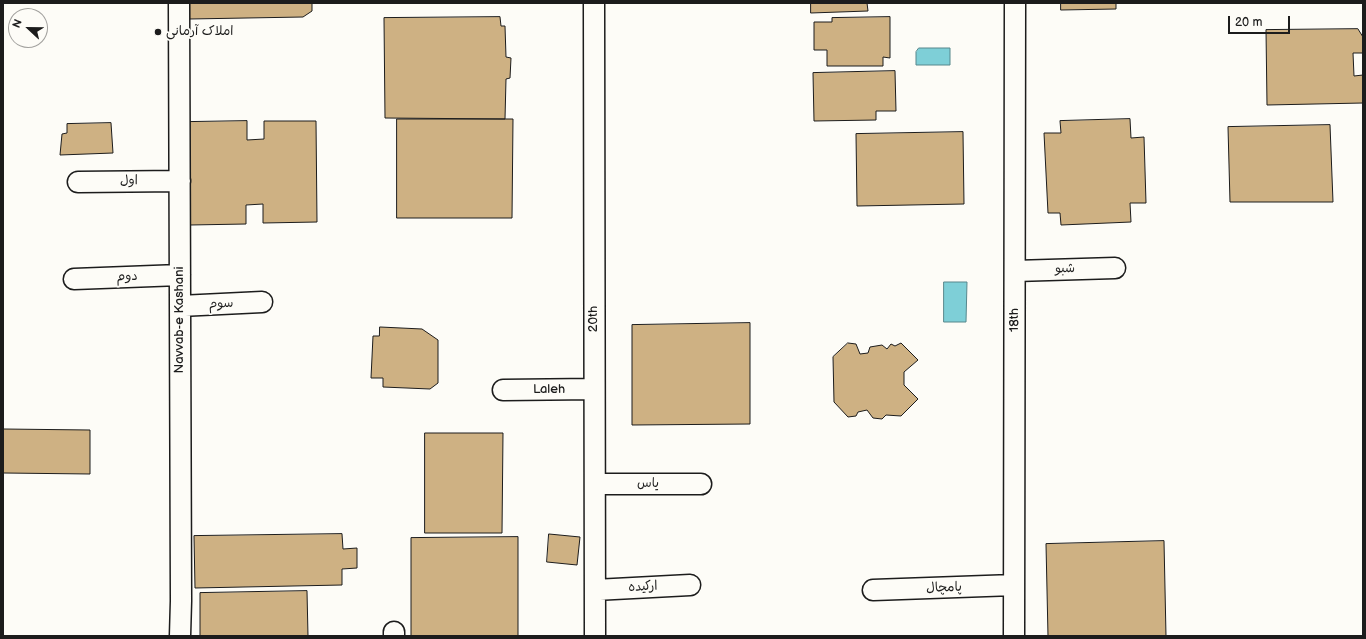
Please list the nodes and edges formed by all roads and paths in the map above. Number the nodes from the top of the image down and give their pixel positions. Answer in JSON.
{"nodes":[{"id":1,"x":179,"y":3,"type":"edge"},
{"id":2,"x":594,"y":3,"type":"edge"},
{"id":3,"x":1015,"y":3,"type":"edge"},
{"id":4,"x":180,"y":181,"type":"junction"},
{"id":5,"x":78,"y":182,"type":"dead end"},
{"id":6,"x":1115,"y":268,"type":"dead end"},
{"id":7,"x":1015,"y":271,"type":"junction"},
{"id":8,"x":180,"y":275,"type":"junction"},
{"id":9,"x":74,"y":279,"type":"dead end"},
{"id":10,"x":262,"y":302,"type":"dead end"},
{"id":11,"x":180,"y":306,"type":"junction"},
{"id":12,"x":594,"y":389,"type":"junction"},
{"id":13,"x":503,"y":390,"type":"dead end"},
{"id":14,"x":595,"y":484,"type":"junction"},
{"id":15,"x":701,"y":484,"type":"dead end"},
{"id":16,"x":690,"y":585,"type":"dead end"},
{"id":17,"x":1014,"y":585,"type":"junction"},
{"id":18,"x":595,"y":590,"type":"junction"},
{"id":19,"x":873,"y":590,"type":"dead end"},
{"id":20,"x":180,"y":636,"type":"edge"},
{"id":21,"x":595,"y":636,"type":"edge"},
{"id":22,"x":1014,"y":636,"type":"edge"}],
"edges":[{"from":1,"to":4,"type":"street","name":"Navvab-e Kashani"},
{"from":2,"to":12,"type":"street","name":"20th"},
{"from":3,"to":7,"type":"street","name":"18th"},
{"from":4,"to":5,"type":"street","name":"اول"},
{"from":4,"to":8,"type":"street","name":"Navvab-e Kashani"},
{"from":6,"to":7,"type":"street","name":"شبو"},
{"from":7,"to":17,"type":"street","name":"18th"},
{"from":8,"to":9,"type":"street","name":"دوم"},
{"from":8,"to":11,"type":"street","name":"Navvab-e Kashani"},
{"from":10,"to":11,"type":"street","name":"سوم"},
{"from":11,"to":20,"type":"street","name":"Navvab-e Kashani"},
{"from":12,"to":13,"type":"street","name":"Laleh"},
{"from":12,"to":14,"type":"street","name":"20th"},
{"from":14,"to":15,"type":"street","name":"یاس"},
{"from":14,"to":18,"type":"street","name":"20th"},
{"from":16,"to":18,"type":"street","name":"ارکیده"},
{"from":17,"to":19,"type":"street","name":"پامچال"},
{"from":17,"to":22,"type":"street","name":"18th"},
{"from":18,"to":21,"type":"street","name":"20th"}]}
